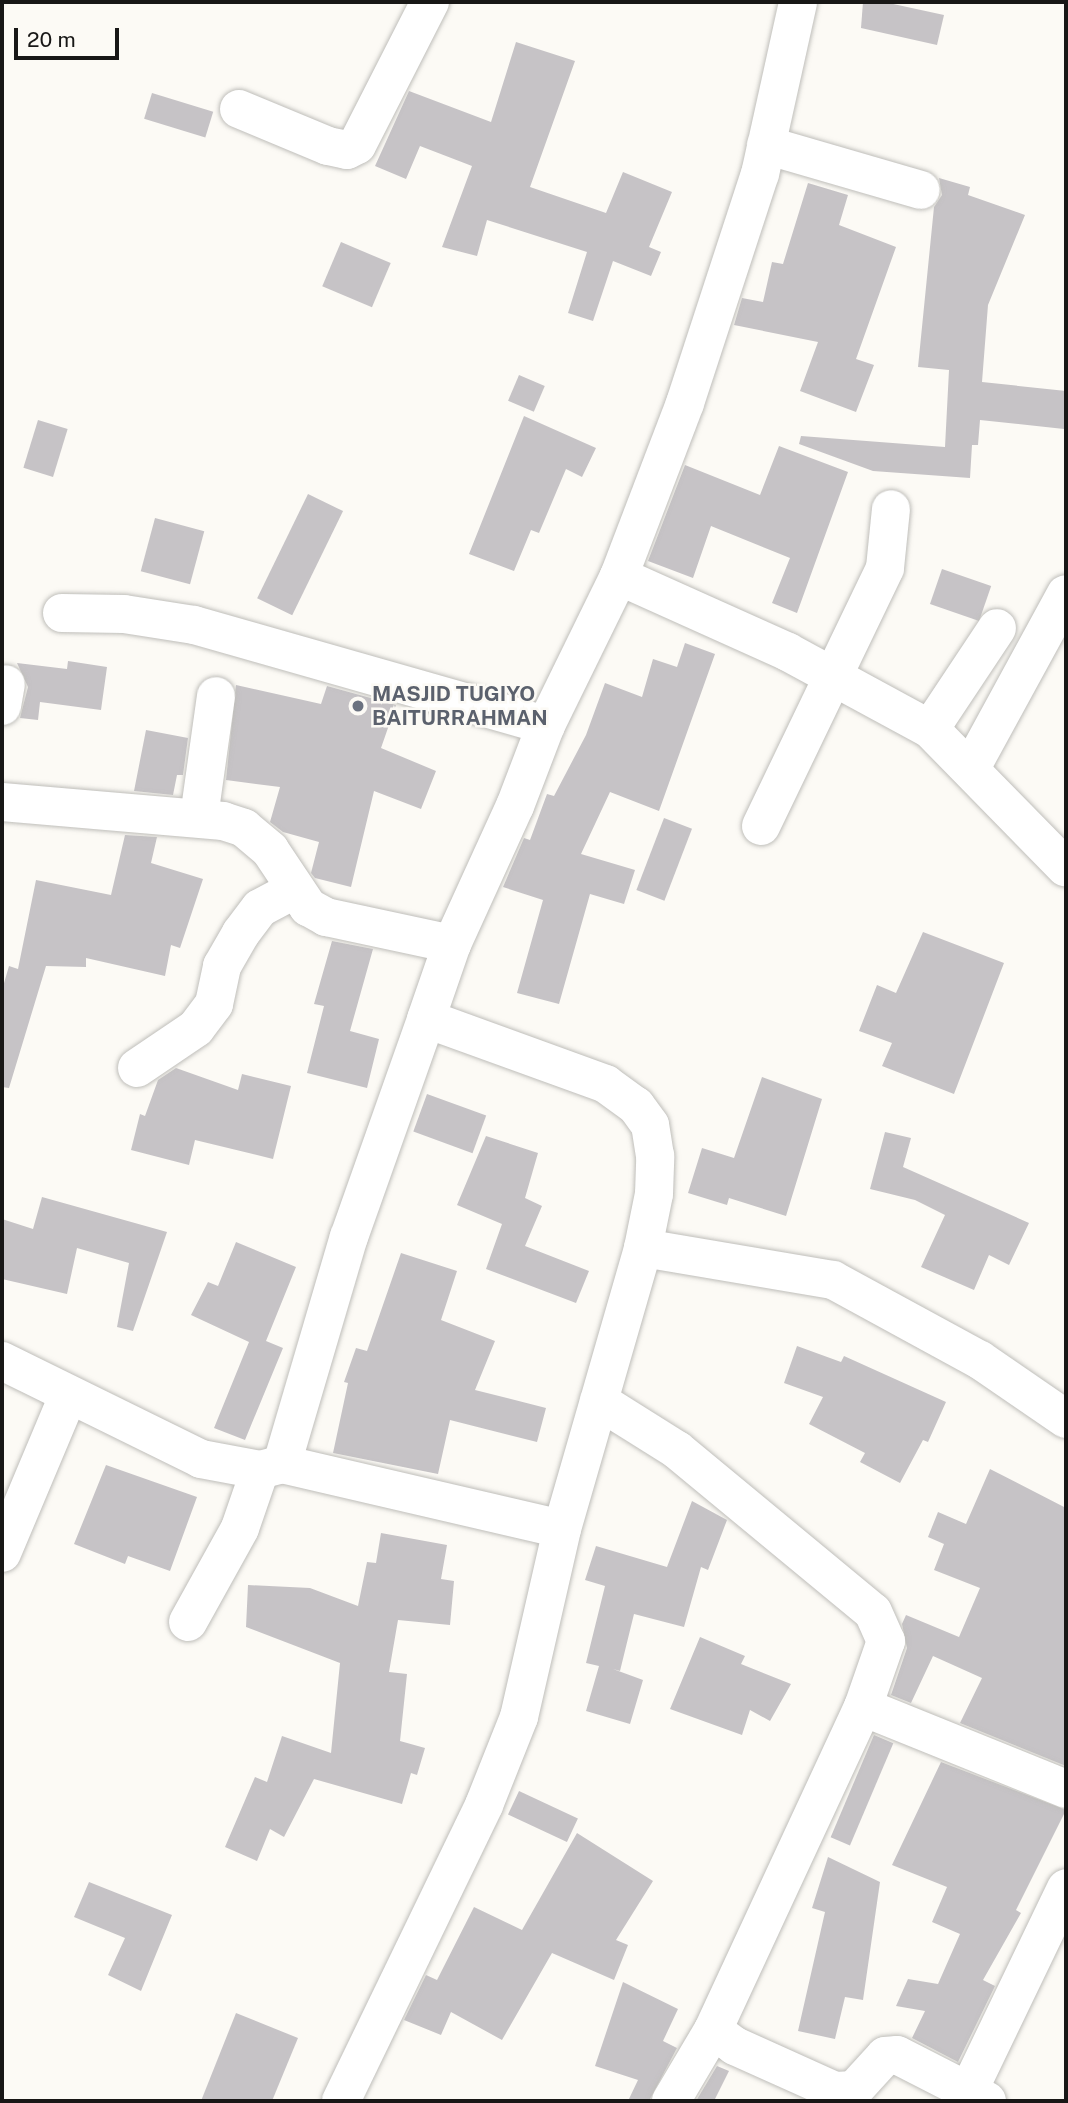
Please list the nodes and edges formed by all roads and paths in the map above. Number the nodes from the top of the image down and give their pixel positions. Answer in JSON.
{"nodes":[{"id":1,"x":430,"y":2,"type":"edge"},
{"id":2,"x":798,"y":2,"type":"edge"},
{"id":3,"x":239,"y":109,"type":"dead end"},
{"id":4,"x":766,"y":145,"type":"junction"},
{"id":5,"x":921,"y":190,"type":"dead end"},
{"id":6,"x":891,"y":509,"type":"dead end"},
{"id":7,"x":618,"y":576,"type":"junction"},
{"id":8,"x":1066,"y":594,"type":"edge"},
{"id":9,"x":62,"y":613,"type":"dead end"},
{"id":10,"x":997,"y":628,"type":"dead end"},
{"id":11,"x":831,"y":676,"type":"junction"},
{"id":12,"x":216,"y":696,"type":"dead end"},
{"id":13,"x":546,"y":725,"type":"junction"},
{"id":14,"x":930,"y":729,"type":"junction"},
{"id":15,"x":971,"y":768,"type":"junction"},
{"id":16,"x":2,"y":802,"type":"edge"},
{"id":17,"x":199,"y":817,"type":"junction"},
{"id":18,"x":761,"y":826,"type":"dead end"},
{"id":19,"x":1066,"y":868,"type":"edge"},
{"id":20,"x":295,"y":889,"type":"junction"},
{"id":21,"x":452,"y":944,"type":"junction"},
{"id":22,"x":426,"y":1019,"type":"junction"},
{"id":23,"x":137,"y":1068,"type":"dead end"},
{"id":24,"x":643,"y":1248,"type":"junction"},
{"id":25,"x":2,"y":1361,"type":"edge"},
{"id":26,"x":68,"y":1396,"type":"junction"},
{"id":27,"x":598,"y":1401,"type":"junction"},
{"id":28,"x":1066,"y":1419,"type":"edge"},
{"id":29,"x":271,"y":1467,"type":"junction"},
{"id":30,"x":562,"y":1529,"type":"junction"},
{"id":31,"x":2,"y":1553,"type":"edge"},
{"id":32,"x":188,"y":1622,"type":"dead end"},
{"id":33,"x":863,"y":1707,"type":"junction"},
{"id":34,"x":1066,"y":1789,"type":"edge"},
{"id":35,"x":1066,"y":1888,"type":"edge"},
{"id":36,"x":713,"y":2030,"type":"junction"},
{"id":37,"x":977,"y":2096,"type":"edge"},
{"id":38,"x":341,"y":2101,"type":"edge"},
{"id":39,"x":671,"y":2101,"type":"edge"}],
"edges":[{"from":1,"to":3,"type":"street"},
{"from":2,"to":4,"type":"street"},
{"from":4,"to":5,"type":"street"},
{"from":4,"to":7,"type":"street"},
{"from":6,"to":11,"type":"street"},
{"from":7,"to":11,"type":"street"},
{"from":7,"to":13,"type":"street"},
{"from":8,"to":15,"type":"street"},
{"from":9,"to":13,"type":"street"},
{"from":10,"to":14,"type":"street"},
{"from":11,"to":14,"type":"street"},
{"from":11,"to":18,"type":"street"},
{"from":12,"to":17,"type":"street"},
{"from":13,"to":21,"type":"street"},
{"from":14,"to":15,"type":"street"},
{"from":15,"to":19,"type":"street"},
{"from":16,"to":17,"type":"street"},
{"from":17,"to":20,"type":"street"},
{"from":20,"to":21,"type":"street"},
{"from":20,"to":23,"type":"street"},
{"from":21,"to":22,"type":"street"},
{"from":22,"to":24,"type":"street"},
{"from":22,"to":29,"type":"street"},
{"from":24,"to":27,"type":"street"},
{"from":24,"to":28,"type":"street"},
{"from":25,"to":26,"type":"street"},
{"from":26,"to":29,"type":"street"},
{"from":26,"to":31,"type":"street"},
{"from":27,"to":30,"type":"street"},
{"from":27,"to":33,"type":"street"},
{"from":29,"to":30,"type":"street"},
{"from":29,"to":32,"type":"street"},
{"from":30,"to":38,"type":"street"},
{"from":33,"to":34,"type":"street"},
{"from":33,"to":36,"type":"street"},
{"from":35,"to":37,"type":"street"},
{"from":36,"to":37,"type":"street"},
{"from":36,"to":39,"type":"street"}]}
